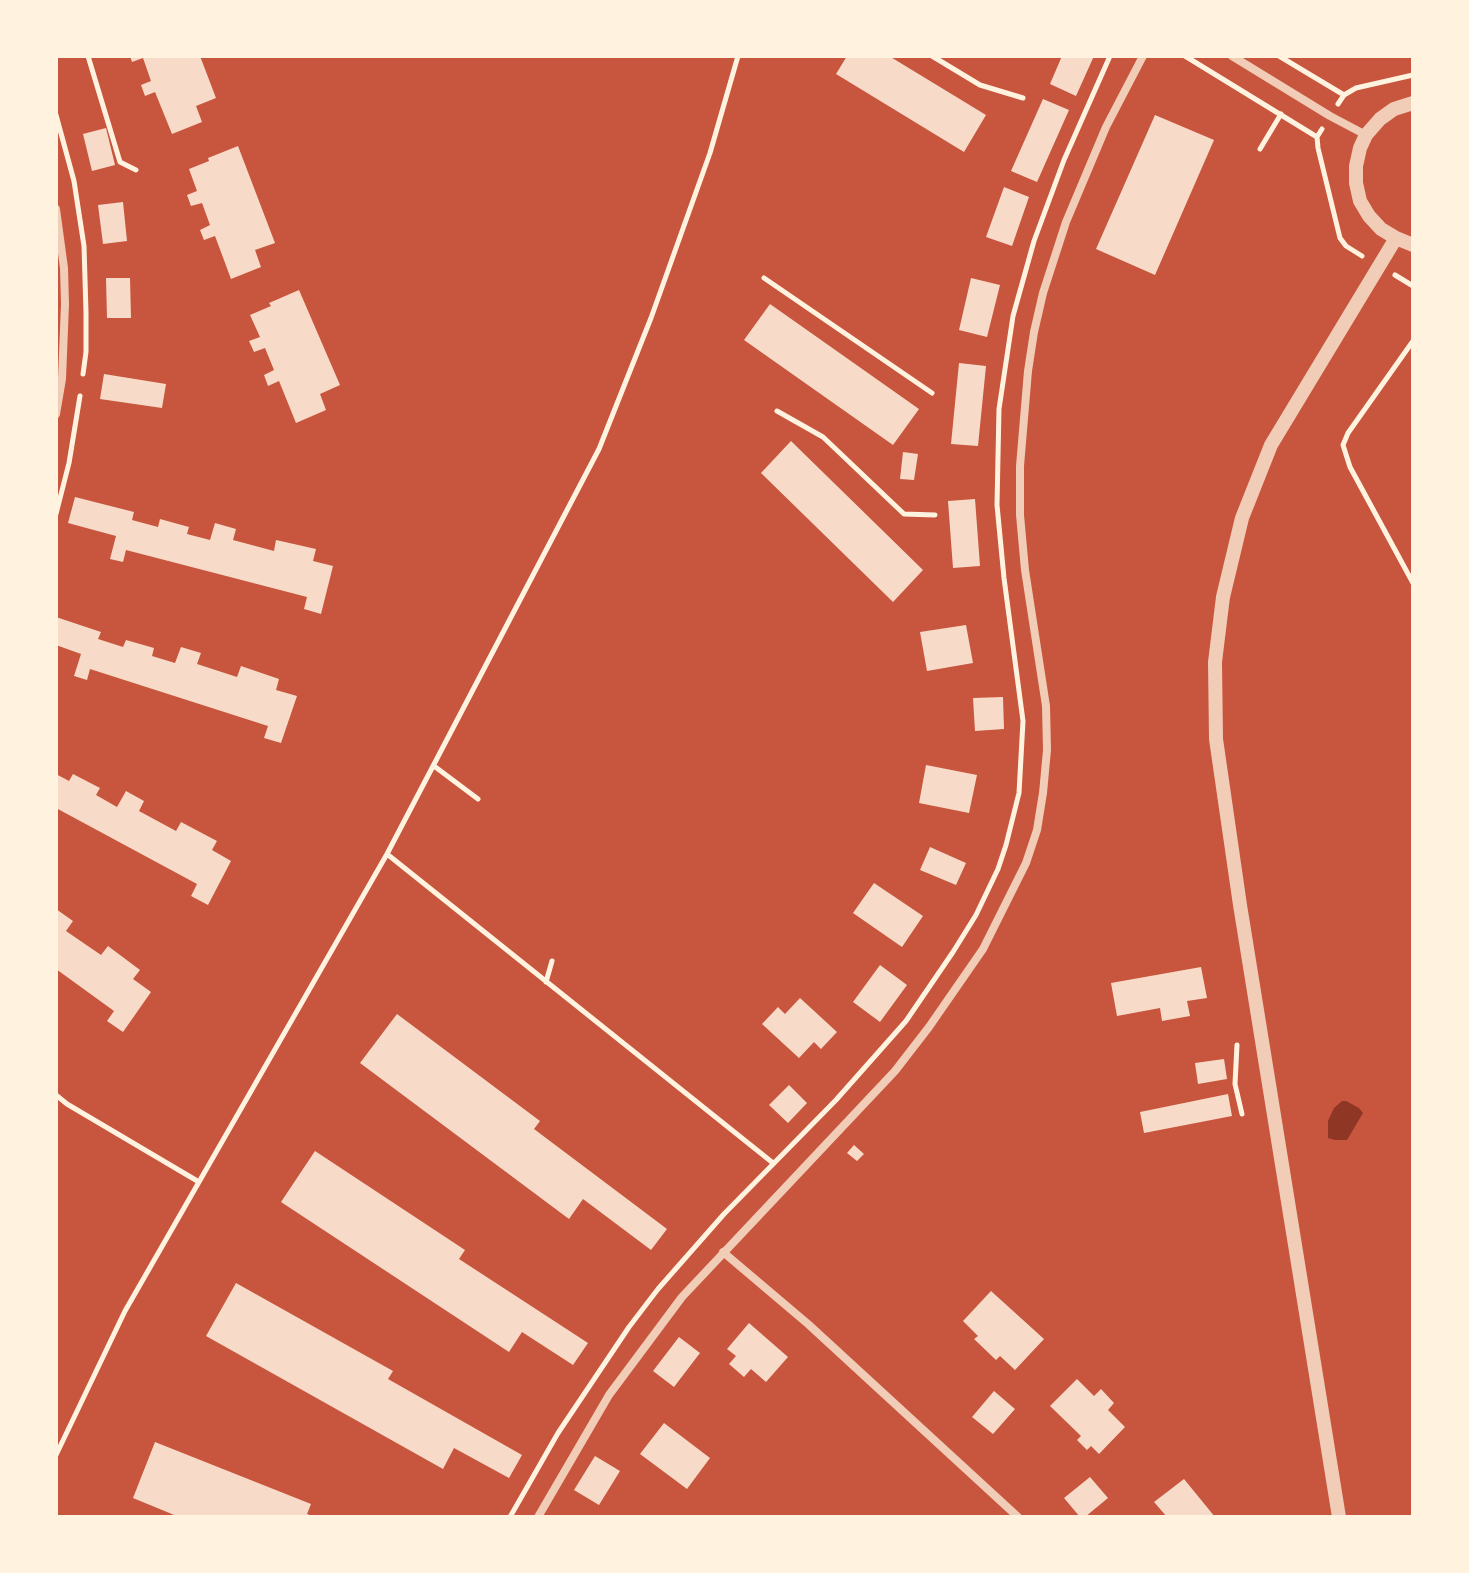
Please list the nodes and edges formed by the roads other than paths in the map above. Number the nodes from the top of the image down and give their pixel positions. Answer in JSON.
{"nodes":[{"id":1,"x":1143,"y":56,"type":"edge"},
{"id":2,"x":1232,"y":56,"type":"edge"},
{"id":3,"x":1413,"y":103,"type":"edge"},
{"id":4,"x":1366,"y":135,"type":"junction"},
{"id":5,"x":56,"y":209,"type":"edge"},
{"id":6,"x":1396,"y":238,"type":"junction"},
{"id":7,"x":1413,"y":245,"type":"edge"},
{"id":8,"x":56,"y":414,"type":"edge"},
{"id":9,"x":723,"y":1252,"type":"junction"},
{"id":10,"x":538,"y":1517,"type":"edge"},
{"id":11,"x":1018,"y":1517,"type":"edge"},
{"id":12,"x":1339,"y":1517,"type":"edge"}],
"edges":[{"from":1,"to":9,"type":"street"},
{"from":2,"to":4,"type":"street"},
{"from":3,"to":4,"type":"street"},
{"from":4,"to":6,"type":"street"},
{"from":5,"to":8,"type":"street"},
{"from":6,"to":7,"type":"street"},
{"from":6,"to":12,"type":"street"},
{"from":9,"to":10,"type":"street"},
{"from":9,"to":11,"type":"street"}]}
